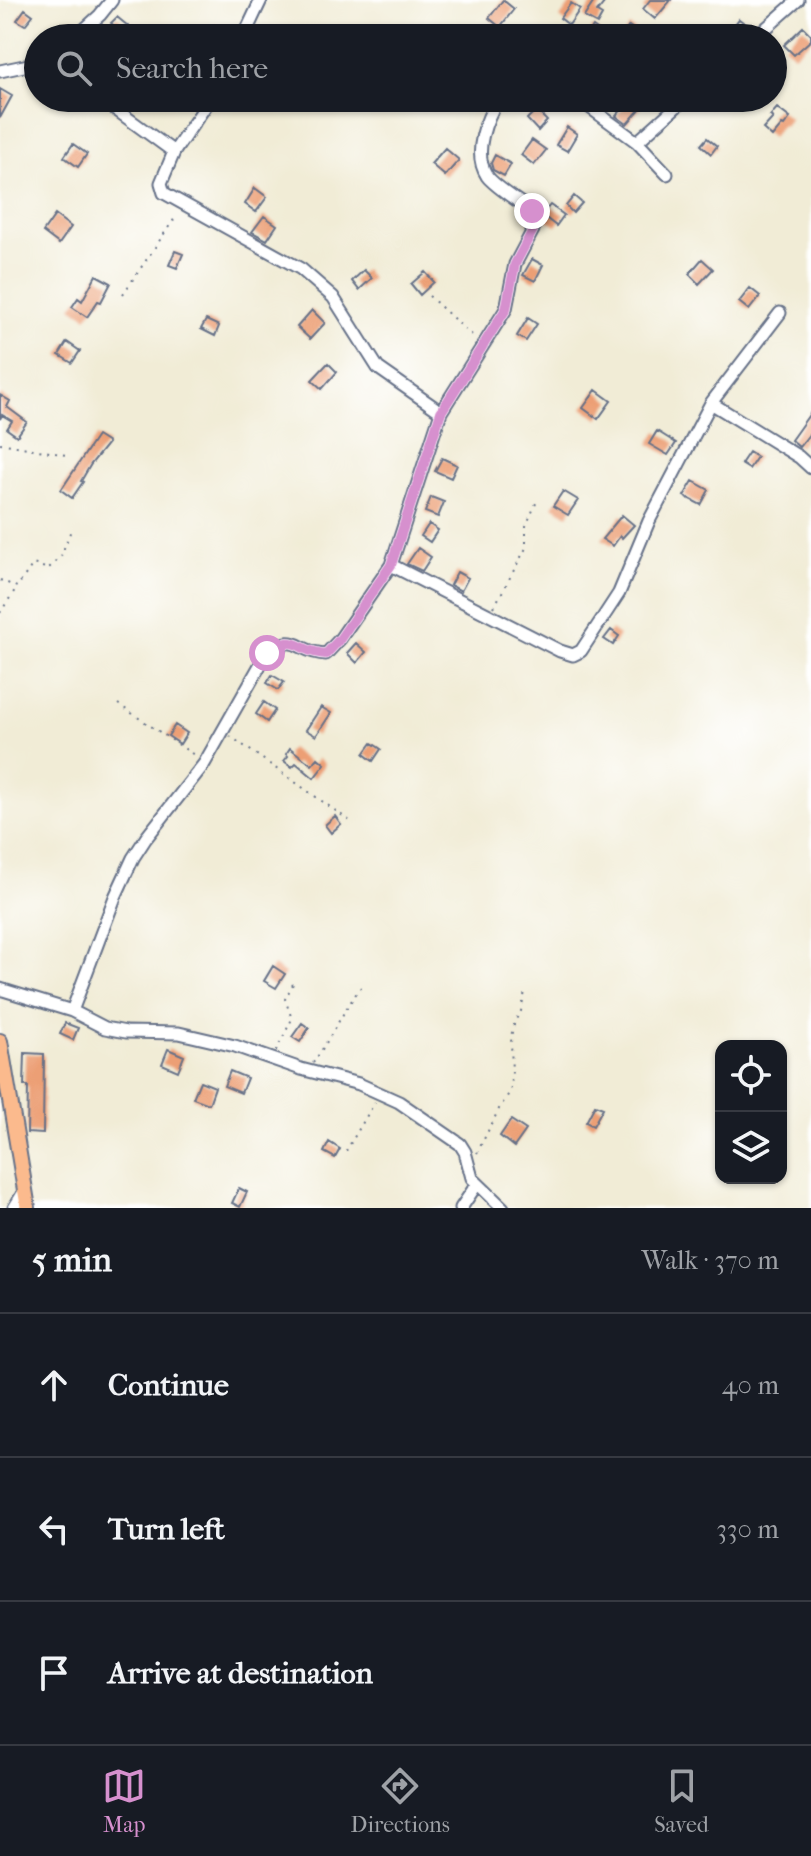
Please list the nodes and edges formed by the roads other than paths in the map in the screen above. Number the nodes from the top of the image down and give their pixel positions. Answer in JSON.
{"nodes":[{"id":1,"x":112,"y":0,"type":"edge"},
{"id":2,"x":261,"y":0,"type":"edge"},
{"id":3,"x":792,"y":2,"type":"edge"},
{"id":4,"x":90,"y":24,"type":"edge"},
{"id":5,"x":250,"y":24,"type":"edge"},
{"id":6,"x":769,"y":24,"type":"edge"},
{"id":7,"x":24,"y":66,"type":"edge"},
{"id":8,"x":0,"y":71,"type":"edge"},
{"id":9,"x":119,"y":112,"type":"edge"},
{"id":10,"x":201,"y":112,"type":"edge"},
{"id":11,"x":492,"y":112,"type":"edge"},
{"id":12,"x":596,"y":112,"type":"edge"},
{"id":13,"x":670,"y":112,"type":"edge"},
{"id":14,"x":637,"y":142,"type":"junction"},
{"id":15,"x":174,"y":152,"type":"junction"},
{"id":16,"x":667,"y":174,"type":"dead end"},
{"id":17,"x":780,"y":313,"type":"dead end"},
{"id":18,"x":711,"y":403,"type":"junction"},
{"id":19,"x":441,"y":412,"type":"junction"},
{"id":20,"x":811,"y":468,"type":"edge"},
{"id":21,"x":391,"y":565,"type":"junction"},
{"id":22,"x":0,"y":989,"type":"edge"},
{"id":23,"x":72,"y":1011,"type":"junction"},
{"id":24,"x":0,"y":1041,"type":"edge"},
{"id":25,"x":477,"y":1184,"type":"junction"},
{"id":26,"x":25,"y":1190,"type":"junction"},
{"id":27,"x":14,"y":1208,"type":"edge"},
{"id":28,"x":28,"y":1208,"type":"edge"},
{"id":29,"x":461,"y":1208,"type":"edge"},
{"id":30,"x":503,"y":1208,"type":"edge"}],
"edges":[{"from":1,"to":4,"type":"street"},
{"from":2,"to":5,"type":"street"},
{"from":3,"to":6,"type":"street"},
{"from":7,"to":8,"type":"street"},
{"from":9,"to":15,"type":"street"},
{"from":10,"to":15,"type":"street"},
{"from":11,"to":19,"type":"street"},
{"from":12,"to":14,"type":"street"},
{"from":13,"to":14,"type":"street"},
{"from":14,"to":16,"type":"street"},
{"from":15,"to":19,"type":"street"},
{"from":17,"to":18,"type":"street"},
{"from":18,"to":20,"type":"street"},
{"from":18,"to":21,"type":"street"},
{"from":19,"to":21,"type":"street"},
{"from":21,"to":23,"type":"street"},
{"from":22,"to":23,"type":"street"},
{"from":23,"to":25,"type":"street"},
{"from":24,"to":26,"type":"main road"},
{"from":25,"to":29,"type":"street"},
{"from":25,"to":30,"type":"street"},
{"from":26,"to":27,"type":"street"},
{"from":26,"to":28,"type":"main road"}]}
